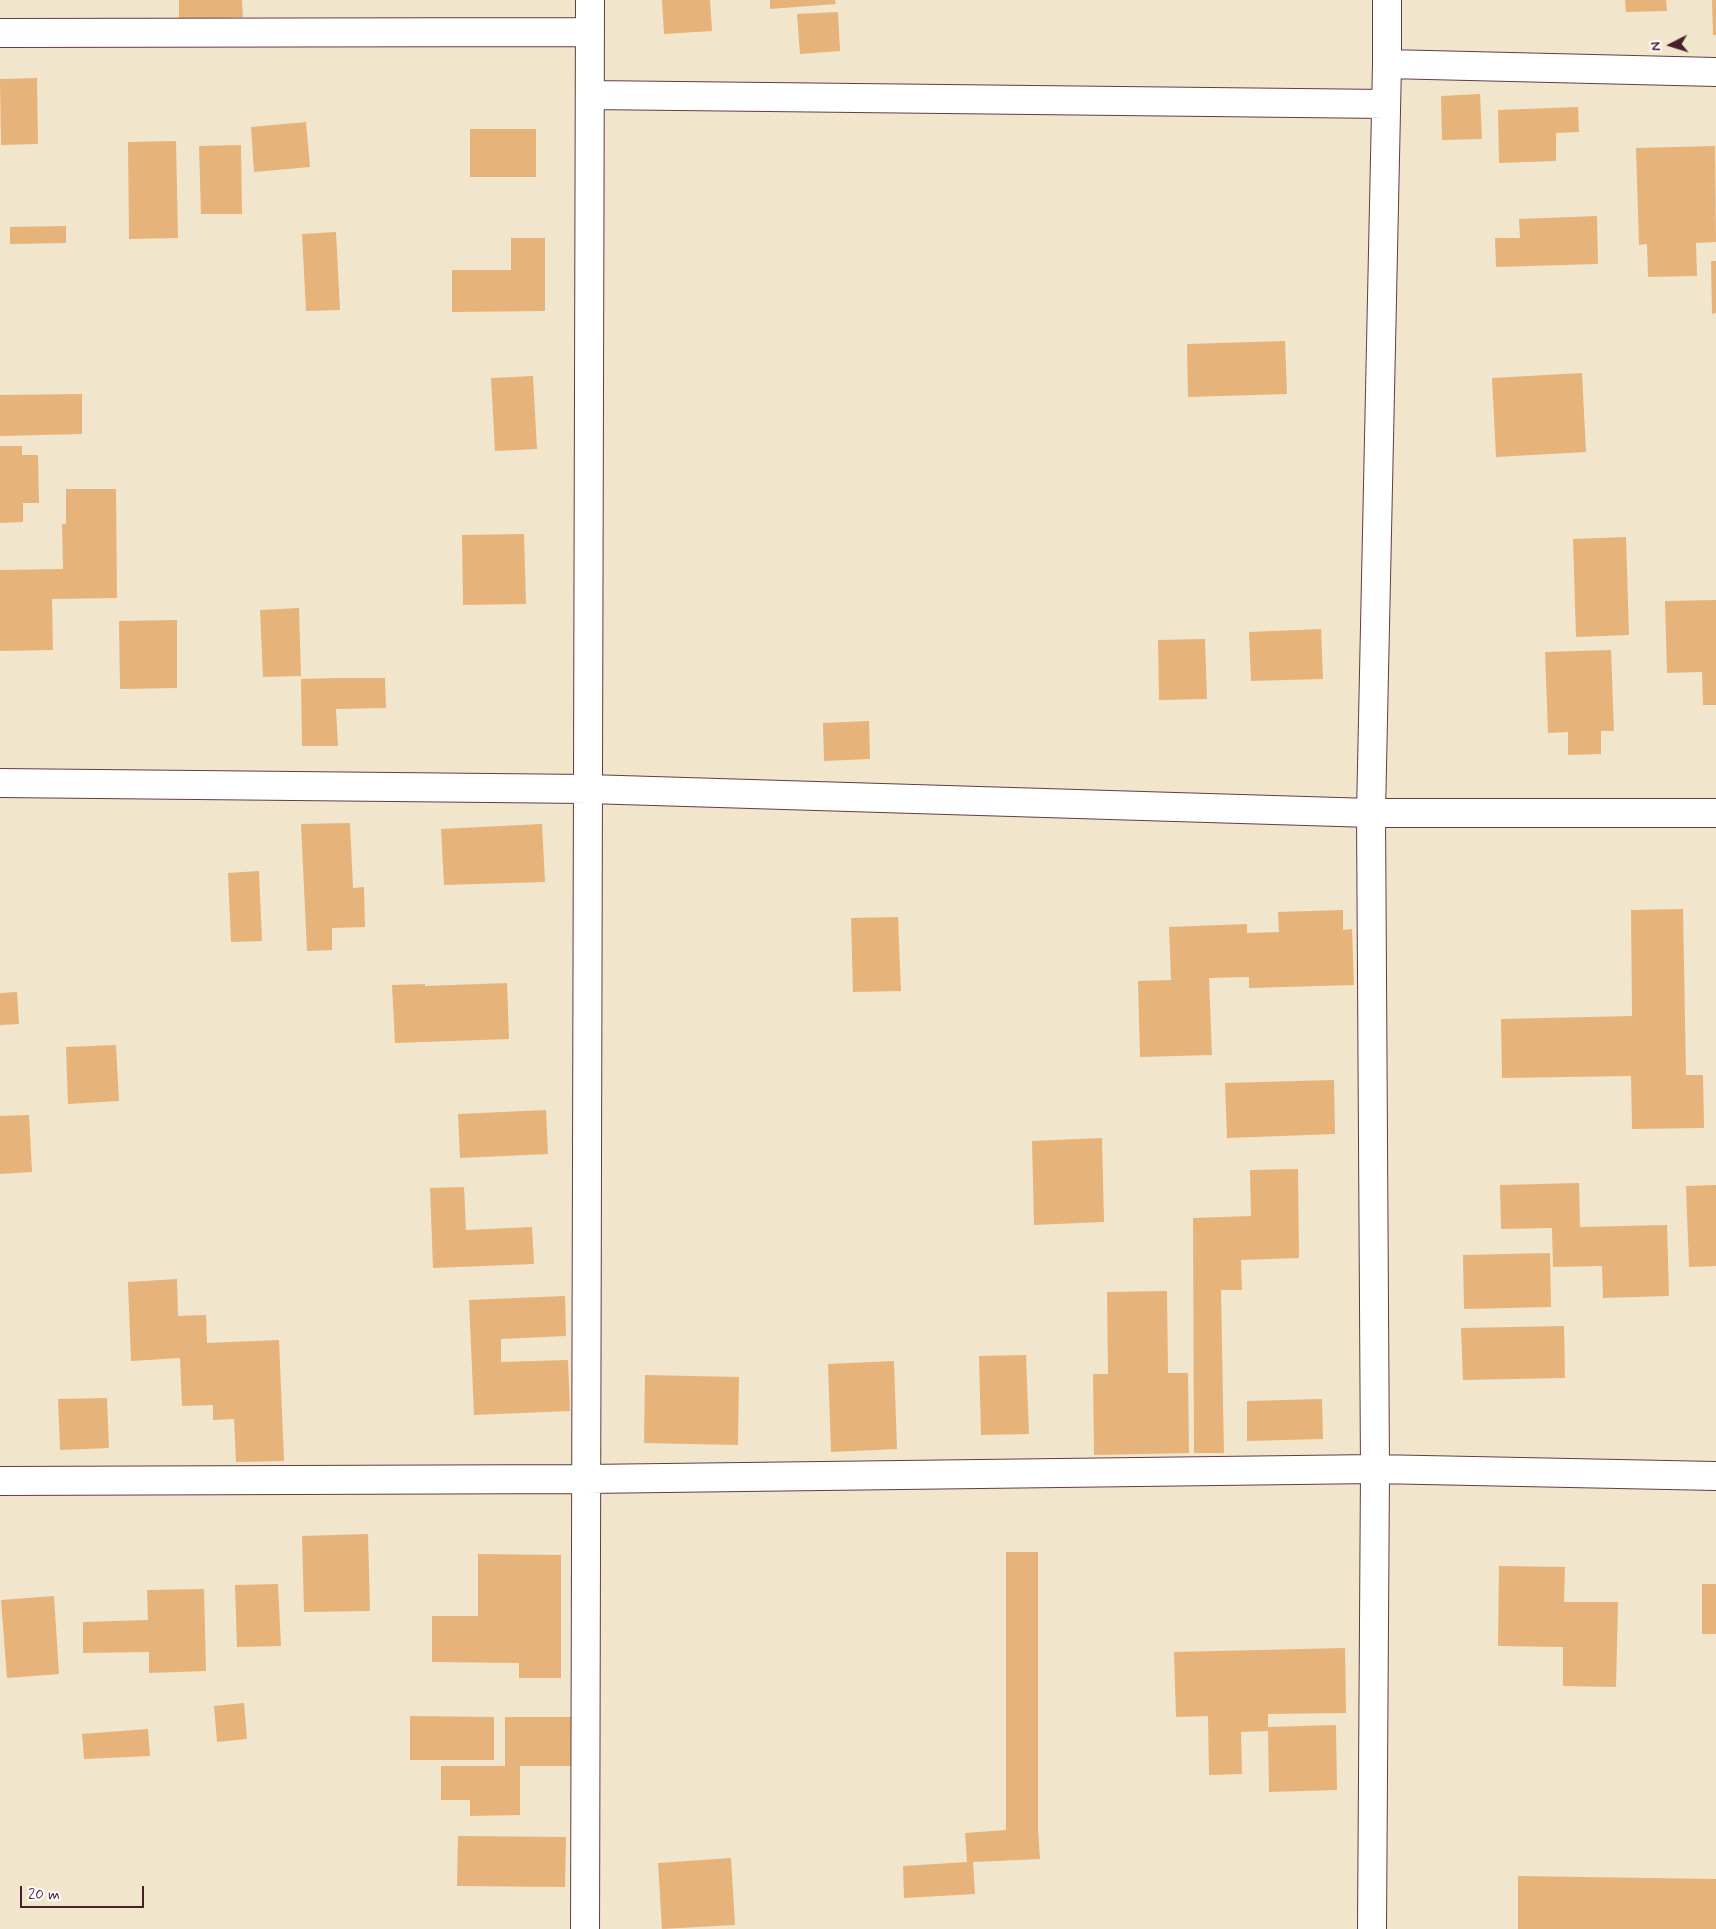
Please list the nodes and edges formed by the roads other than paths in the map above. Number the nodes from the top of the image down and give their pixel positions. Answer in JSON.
{"nodes":[{"id":1,"x":590,"y":0,"type":"edge"},
{"id":2,"x":1387,"y":0,"type":"edge"},
{"id":3,"x":0,"y":32,"type":"edge"},
{"id":4,"x":590,"y":32,"type":"junction"},
{"id":5,"x":1387,"y":64,"type":"junction"},
{"id":6,"x":1716,"y":72,"type":"edge"},
{"id":7,"x":590,"y":95,"type":"junction"},
{"id":8,"x":1386,"y":104,"type":"junction"},
{"id":9,"x":0,"y":782,"type":"edge"},
{"id":10,"x":588,"y":789,"type":"junction"},
{"id":11,"x":1371,"y":813,"type":"junction"},
{"id":12,"x":1716,"y":813,"type":"edge"},
{"id":13,"x":1375,"y":1469,"type":"junction"},
{"id":14,"x":1716,"y":1476,"type":"edge"},
{"id":15,"x":586,"y":1478,"type":"junction"},
{"id":16,"x":0,"y":1481,"type":"edge"},
{"id":17,"x":585,"y":1929,"type":"edge"},
{"id":18,"x":1372,"y":1929,"type":"edge"}],
"edges":[{"from":1,"to":4,"type":"street"},
{"from":2,"to":5,"type":"street"},
{"from":3,"to":4,"type":"street"},
{"from":4,"to":7,"type":"street"},
{"from":5,"to":6,"type":"street"},
{"from":5,"to":8,"type":"street"},
{"from":7,"to":8,"type":"street"},
{"from":7,"to":10,"type":"street"},
{"from":8,"to":11,"type":"street"},
{"from":9,"to":10,"type":"street"},
{"from":10,"to":11,"type":"street"},
{"from":10,"to":15,"type":"street"},
{"from":11,"to":12,"type":"street"},
{"from":11,"to":13,"type":"street"},
{"from":13,"to":14,"type":"street"},
{"from":13,"to":15,"type":"street"},
{"from":13,"to":18,"type":"street"},
{"from":15,"to":16,"type":"street"},
{"from":15,"to":17,"type":"street"}]}
